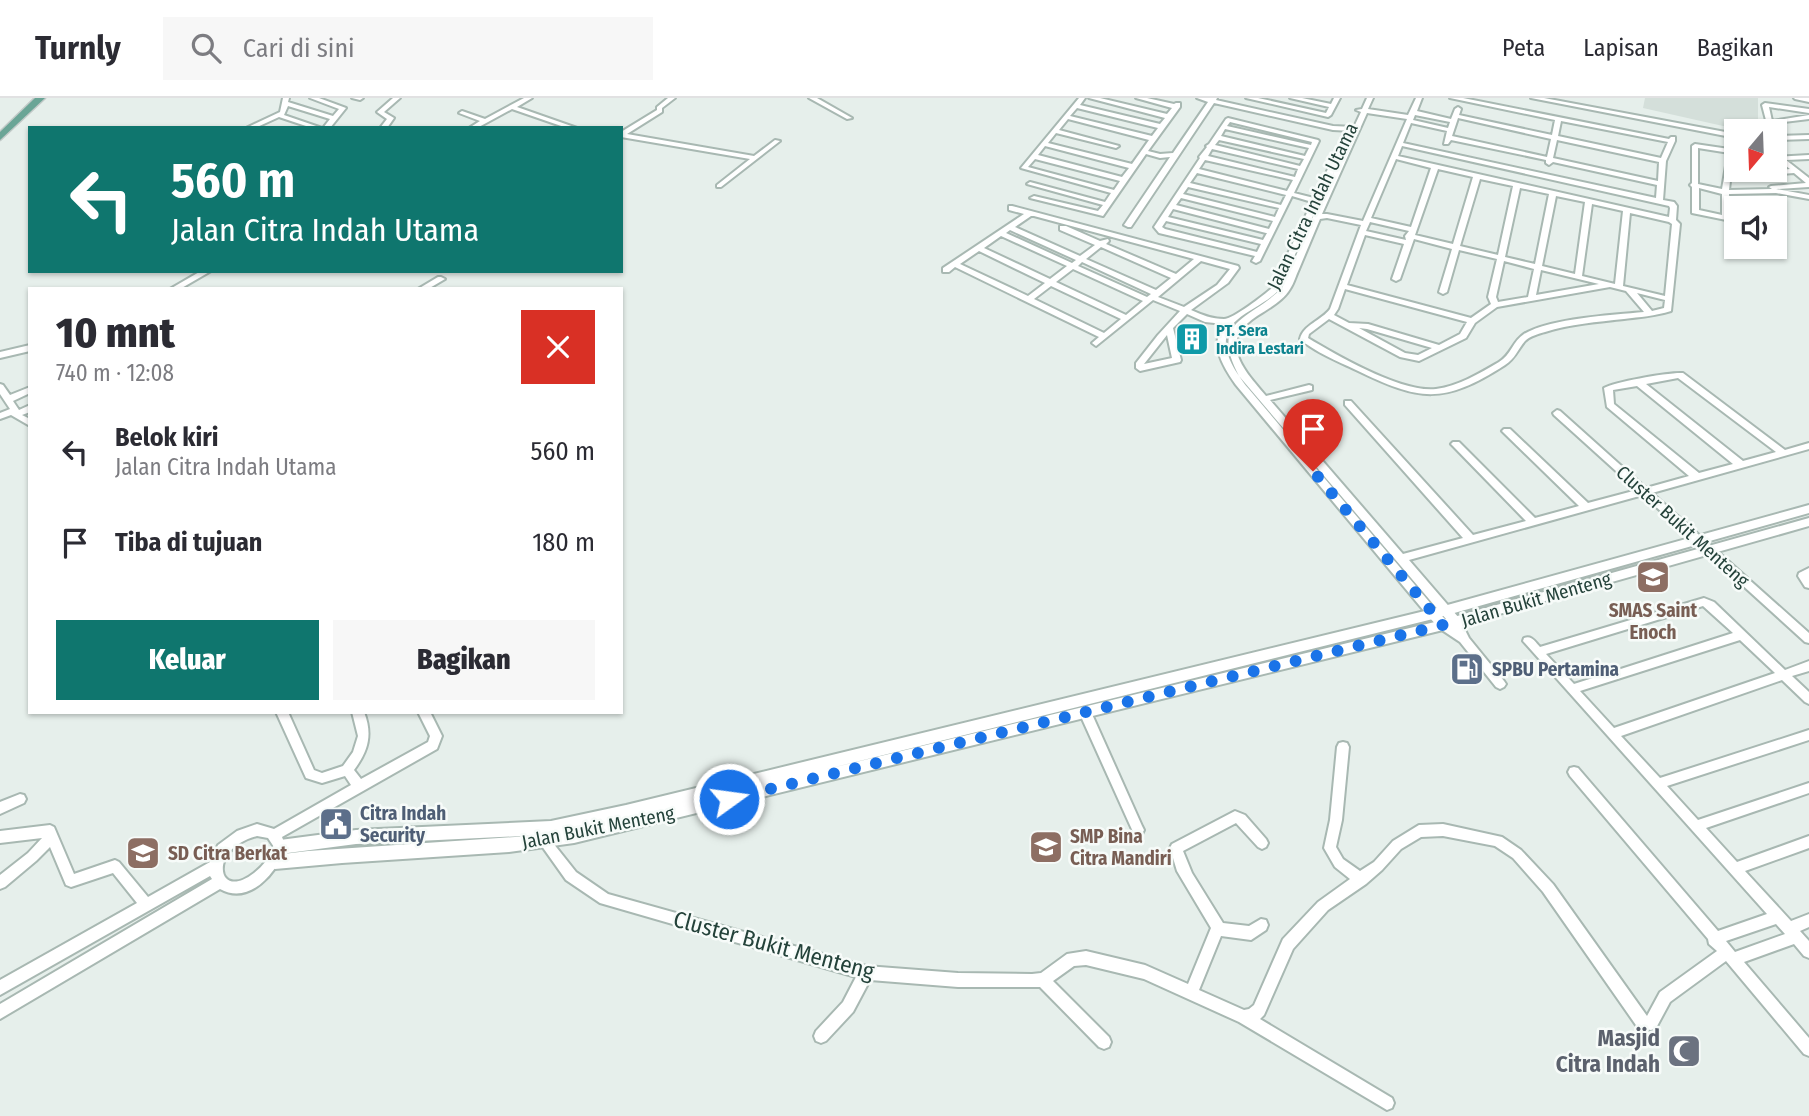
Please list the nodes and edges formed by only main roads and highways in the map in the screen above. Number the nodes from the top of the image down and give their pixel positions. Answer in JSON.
{"nodes":[{"id":1,"x":40,"y":98,"type":"edge"},
{"id":2,"x":0,"y":137,"type":"edge"}],
"edges":[{"from":1,"to":2,"type":"main road"}]}
